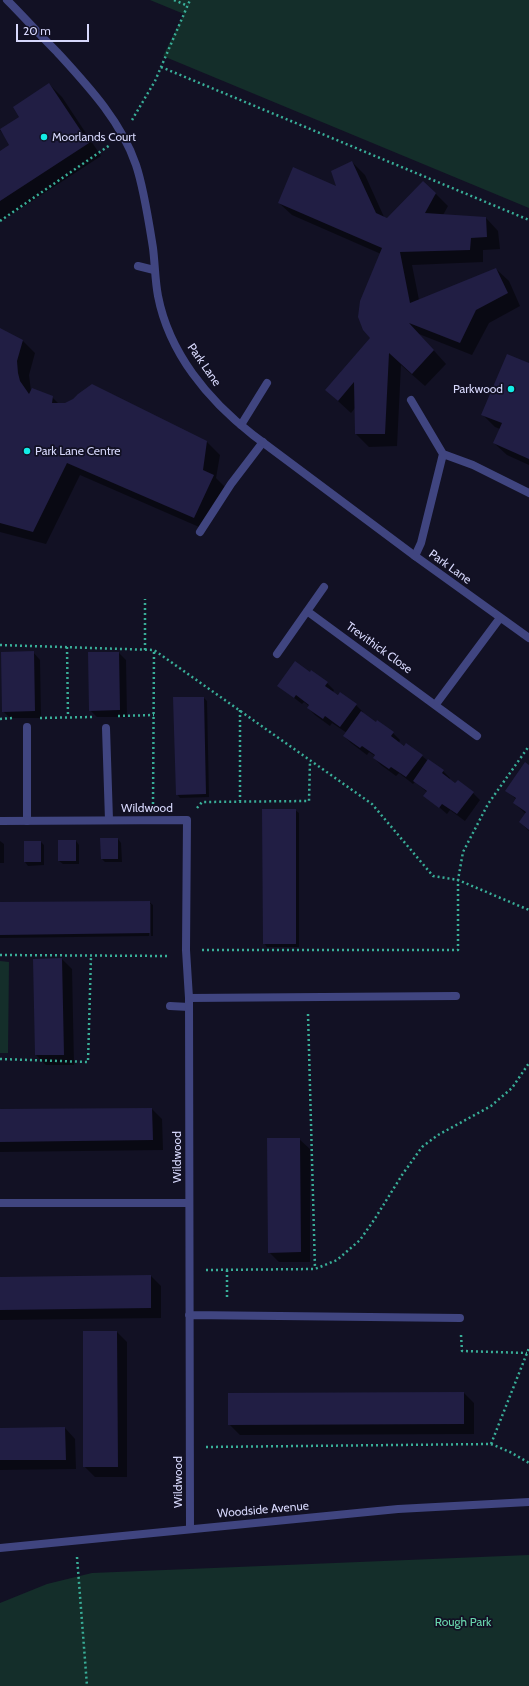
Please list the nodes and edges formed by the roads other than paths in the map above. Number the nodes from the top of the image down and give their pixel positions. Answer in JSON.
{"nodes":[{"id":1,"x":7,"y":0,"type":"edge"},
{"id":2,"x":138,"y":266,"type":"dead end"},
{"id":3,"x":154,"y":270,"type":"junction"},
{"id":4,"x":267,"y":383,"type":"dead end"},
{"id":5,"x":411,"y":400,"type":"dead end"},
{"id":6,"x":241,"y":426,"type":"junction"},
{"id":7,"x":263,"y":442,"type":"junction"},
{"id":8,"x":443,"y":454,"type":"junction"},
{"id":9,"x":529,"y":493,"type":"edge"},
{"id":10,"x":200,"y":532,"type":"dead end"},
{"id":11,"x":415,"y":556,"type":"junction"},
{"id":12,"x":324,"y":587,"type":"dead end"},
{"id":13,"x":307,"y":611,"type":"junction"},
{"id":14,"x":500,"y":618,"type":"junction"},
{"id":15,"x":529,"y":638,"type":"edge"},
{"id":16,"x":277,"y":654,"type":"dead end"},
{"id":17,"x":436,"y":704,"type":"junction"},
{"id":18,"x":27,"y":727,"type":"dead end"},
{"id":19,"x":106,"y":728,"type":"dead end"},
{"id":20,"x":477,"y":736,"type":"dead end"},
{"id":21,"x":109,"y":820,"type":"junction"},
{"id":22,"x":0,"y":821,"type":"edge"},
{"id":23,"x":27,"y":821,"type":"junction"},
{"id":24,"x":456,"y":996,"type":"dead end"},
{"id":25,"x":189,"y":998,"type":"junction"},
{"id":26,"x":170,"y":1006,"type":"dead end"},
{"id":27,"x":189,"y":1007,"type":"junction"},
{"id":28,"x":0,"y":1203,"type":"edge"},
{"id":29,"x":189,"y":1203,"type":"junction"},
{"id":30,"x":190,"y":1315,"type":"junction"},
{"id":31,"x":460,"y":1318,"type":"road end"},
{"id":32,"x":529,"y":1502,"type":"edge"},
{"id":33,"x":190,"y":1528,"type":"junction"},
{"id":34,"x":0,"y":1548,"type":"edge"}],
"edges":[{"from":1,"to":3,"type":"street","name":"Park Lane"},
{"from":2,"to":3,"type":"street"},
{"from":3,"to":6,"type":"street","name":"Park Lane"},
{"from":4,"to":6,"type":"street"},
{"from":5,"to":8,"type":"street"},
{"from":6,"to":7,"type":"street","name":"Park Lane"},
{"from":7,"to":10,"type":"street"},
{"from":7,"to":11,"type":"street","name":"Park Lane"},
{"from":8,"to":9,"type":"street"},
{"from":8,"to":11,"type":"street"},
{"from":11,"to":14,"type":"street","name":"Park Lane"},
{"from":12,"to":13,"type":"street"},
{"from":13,"to":16,"type":"street"},
{"from":13,"to":17,"type":"street","name":"Trevithick Close"},
{"from":14,"to":15,"type":"street","name":"Park Lane"},
{"from":14,"to":17,"type":"street"},
{"from":17,"to":20,"type":"street","name":"Trevithick Close"},
{"from":18,"to":23,"type":"street"},
{"from":19,"to":21,"type":"street"},
{"from":21,"to":23,"type":"street","name":"Wildwood"},
{"from":21,"to":25,"type":"street","name":"Wildwood"},
{"from":22,"to":23,"type":"street","name":"Wildwood"},
{"from":24,"to":25,"type":"street"},
{"from":25,"to":27,"type":"street","name":"Wildwood"},
{"from":26,"to":27,"type":"street"},
{"from":27,"to":29,"type":"street","name":"Wildwood"},
{"from":28,"to":29,"type":"street"},
{"from":29,"to":30,"type":"street","name":"Wildwood"},
{"from":30,"to":31,"type":"street"},
{"from":30,"to":33,"type":"street","name":"Wildwood"},
{"from":32,"to":33,"type":"street","name":"Woodside Avenue"},
{"from":33,"to":34,"type":"street","name":"Woodside Avenue"}]}
